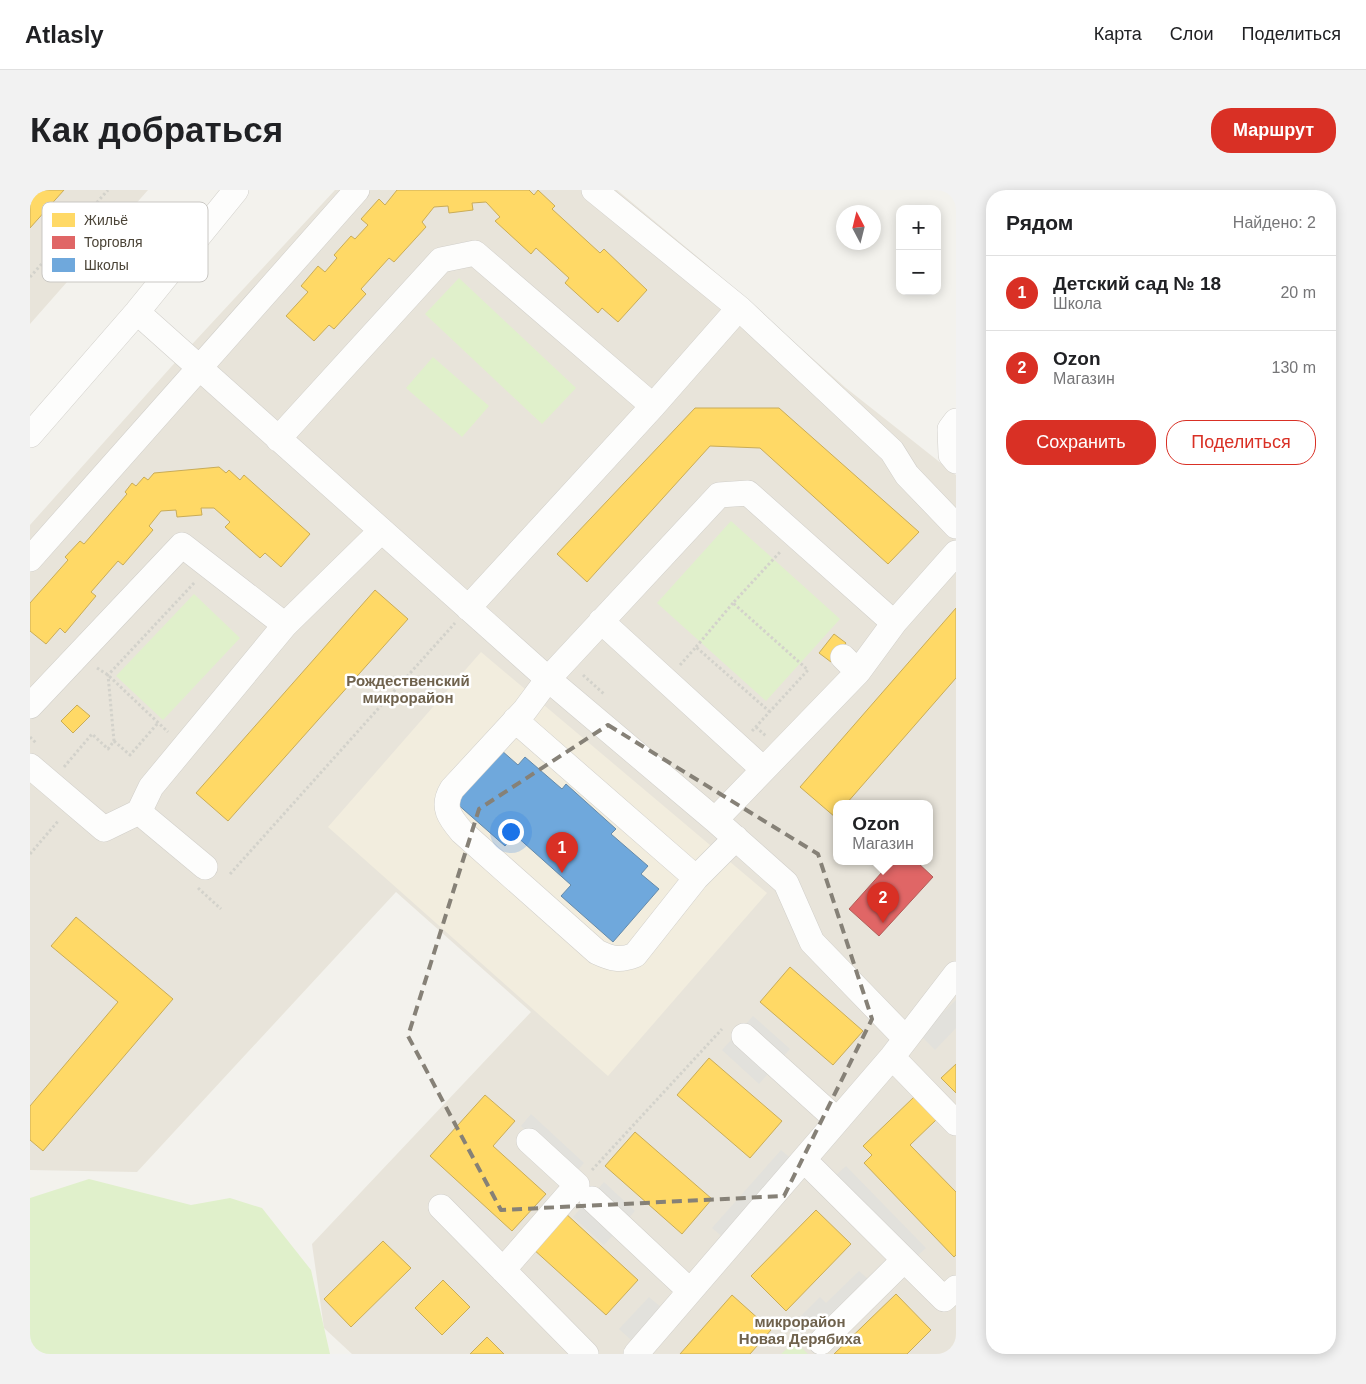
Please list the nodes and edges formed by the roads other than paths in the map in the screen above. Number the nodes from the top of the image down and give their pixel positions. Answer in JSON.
{"nodes":[{"id":1,"x":236,"y":190,"type":"edge"},
{"id":2,"x":357,"y":190,"type":"edge"},
{"id":3,"x":594,"y":190,"type":"edge"},
{"id":4,"x":208,"y":225,"type":"edge"},
{"id":5,"x":161,"y":282,"type":"edge"},
{"id":6,"x":739,"y":308,"type":"junction"},
{"id":7,"x":137,"y":312,"type":"junction"},
{"id":8,"x":199,"y":368,"type":"junction"},
{"id":9,"x":653,"y":406,"type":"junction"},
{"id":10,"x":956,"y":421,"type":"edge"},
{"id":11,"x":30,"y":435,"type":"edge"},
{"id":12,"x":278,"y":439,"type":"junction"},
{"id":13,"x":956,"y":461,"type":"edge"},
{"id":14,"x":956,"y":526,"type":"edge"},
{"id":15,"x":381,"y":531,"type":"junction"},
{"id":16,"x":956,"y":553,"type":"edge"},
{"id":17,"x":30,"y":559,"type":"edge"},
{"id":18,"x":468,"y":608,"type":"junction"},
{"id":19,"x":601,"y":621,"type":"junction"},
{"id":20,"x":894,"y":622,"type":"junction"},
{"id":21,"x":285,"y":625,"type":"junction"},
{"id":22,"x":548,"y":679,"type":"junction"},
{"id":23,"x":30,"y":706,"type":"edge"},
{"id":24,"x":516,"y":720,"type":"junction"},
{"id":25,"x":30,"y":766,"type":"edge"},
{"id":26,"x":763,"y":770,"type":"junction"},
{"id":27,"x":139,"y":812,"type":"junction"},
{"id":28,"x":715,"y":820,"type":"junction"},
{"id":29,"x":736,"y":838,"type":"junction"},
{"id":30,"x":205,"y":867,"type":"dead end"},
{"id":31,"x":696,"y":878,"type":"junction"},
{"id":32,"x":956,"y":974,"type":"edge"},
{"id":33,"x":744,"y":1036,"type":"road end"},
{"id":34,"x":899,"y":1048,"type":"junction"},
{"id":35,"x":837,"y":1120,"type":"junction"},
{"id":36,"x":956,"y":1123,"type":"edge"},
{"id":37,"x":529,"y":1141,"type":"dead end"},
{"id":38,"x":804,"y":1160,"type":"junction"},
{"id":39,"x":584,"y":1192,"type":"junction"},
{"id":40,"x":440,"y":1207,"type":"dead end"},
{"id":41,"x":904,"y":1260,"type":"junction"},
{"id":42,"x":503,"y":1270,"type":"junction"},
{"id":43,"x":690,"y":1291,"type":"junction"},
{"id":44,"x":952,"y":1299,"type":"edge"},
{"id":45,"x":821,"y":1342,"type":"dead end"},
{"id":46,"x":586,"y":1354,"type":"edge"},
{"id":47,"x":636,"y":1354,"type":"edge"}],
"edges":[{"from":1,"to":4,"type":"street"},
{"from":2,"to":8,"type":"street"},
{"from":3,"to":6,"type":"street"},
{"from":5,"to":7,"type":"street"},
{"from":6,"to":9,"type":"street"},
{"from":6,"to":14,"type":"street"},
{"from":7,"to":8,"type":"street"},
{"from":7,"to":11,"type":"street"},
{"from":8,"to":12,"type":"street"},
{"from":8,"to":17,"type":"street"},
{"from":9,"to":12,"type":"street"},
{"from":9,"to":18,"type":"street"},
{"from":10,"to":13,"type":"street"},
{"from":12,"to":15,"type":"street"},
{"from":15,"to":18,"type":"street"},
{"from":15,"to":21,"type":"street"},
{"from":16,"to":20,"type":"street"},
{"from":18,"to":22,"type":"street"},
{"from":19,"to":20,"type":"street"},
{"from":19,"to":22,"type":"street"},
{"from":19,"to":26,"type":"street"},
{"from":20,"to":26,"type":"street"},
{"from":21,"to":23,"type":"street"},
{"from":21,"to":27,"type":"street"},
{"from":22,"to":24,"type":"street"},
{"from":22,"to":28,"type":"street"},
{"from":24,"to":31,"type":"street"},
{"from":24,"to":31,"type":"street"},
{"from":25,"to":27,"type":"street"},
{"from":26,"to":28,"type":"street"},
{"from":27,"to":30,"type":"street"},
{"from":28,"to":29,"type":"street"},
{"from":29,"to":31,"type":"street"},
{"from":29,"to":34,"type":"street"},
{"from":32,"to":34,"type":"street"},
{"from":33,"to":35,"type":"street"},
{"from":34,"to":35,"type":"street"},
{"from":34,"to":36,"type":"street"},
{"from":35,"to":38,"type":"street"},
{"from":37,"to":39,"type":"street"},
{"from":38,"to":41,"type":"street"},
{"from":38,"to":43,"type":"street"},
{"from":39,"to":42,"type":"street"},
{"from":39,"to":43,"type":"street"},
{"from":40,"to":42,"type":"street"},
{"from":41,"to":44,"type":"street"},
{"from":41,"to":45,"type":"street"},
{"from":42,"to":46,"type":"street"},
{"from":43,"to":47,"type":"street"}]}
